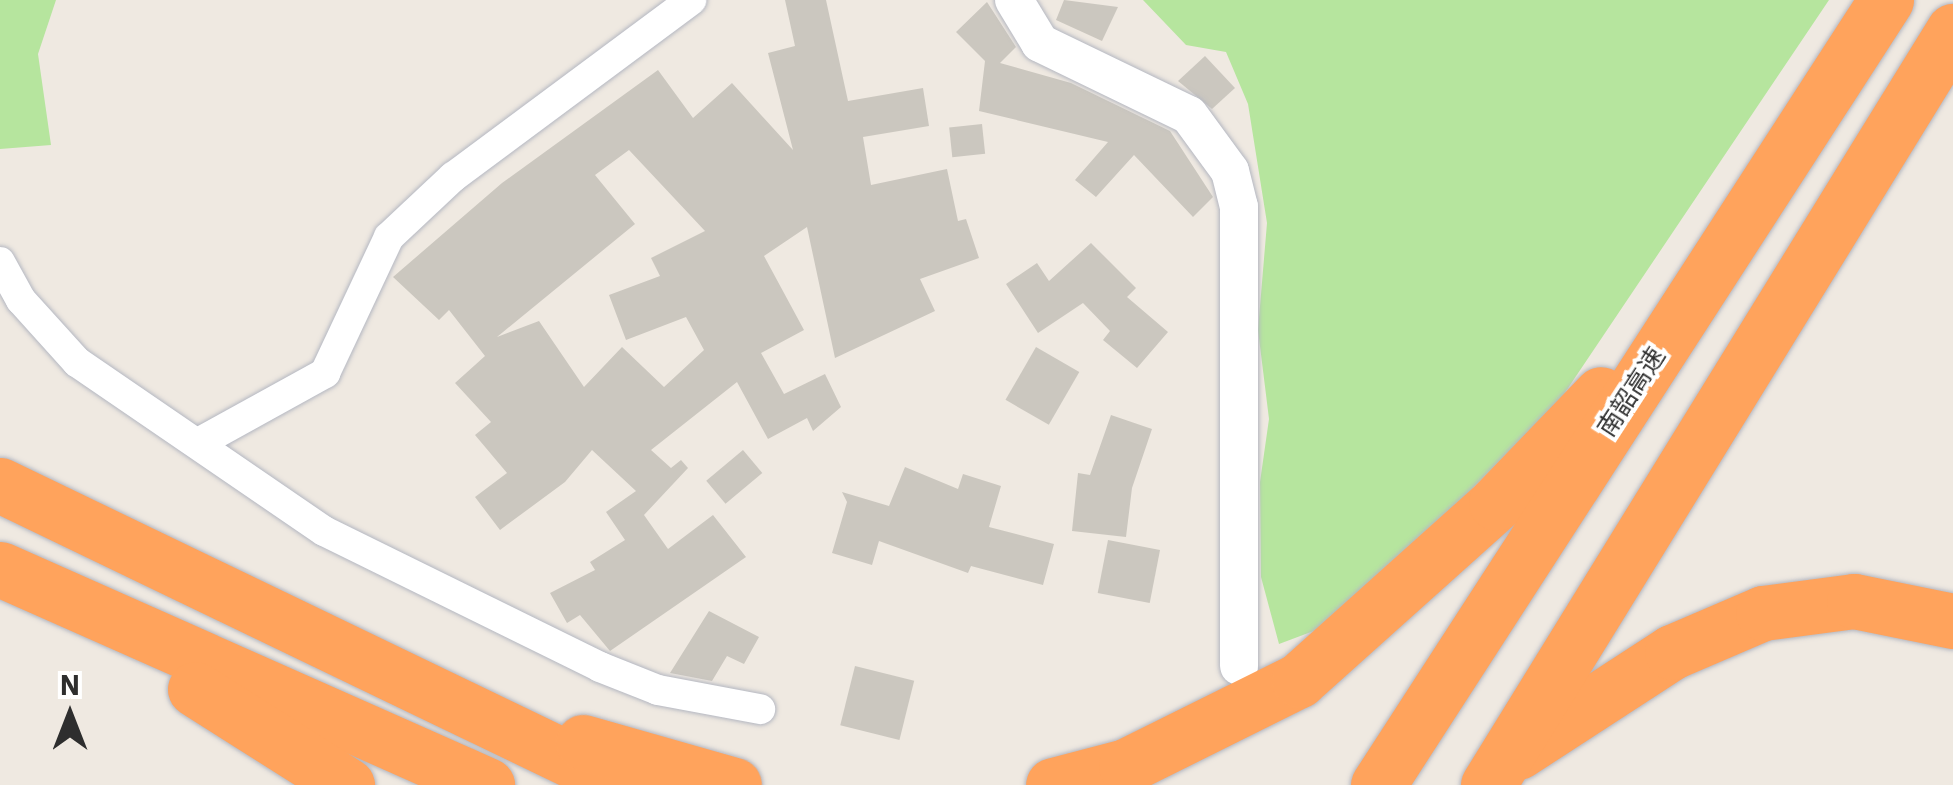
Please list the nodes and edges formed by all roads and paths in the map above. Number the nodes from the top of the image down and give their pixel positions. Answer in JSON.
{"nodes":[{"id":1,"x":690,"y":0,"type":"edge"},
{"id":2,"x":1014,"y":0,"type":"edge"},
{"id":3,"x":1886,"y":0,"type":"edge"},
{"id":4,"x":1953,"y":31,"type":"edge"},
{"id":5,"x":0,"y":262,"type":"edge"},
{"id":6,"x":1686,"y":306,"type":"junction"},
{"id":7,"x":202,"y":440,"type":"junction"},
{"id":8,"x":0,"y":484,"type":"edge"},
{"id":9,"x":0,"y":569,"type":"edge"},
{"id":10,"x":53,"y":599,"type":"junction"},
{"id":11,"x":1953,"y":621,"type":"edge"},
{"id":12,"x":1239,"y":666,"type":"dead end"},
{"id":13,"x":402,"y":685,"type":"junction"},
{"id":14,"x":760,"y":709,"type":"dead end"},
{"id":15,"x":1495,"y":774,"type":"edge"},
{"id":16,"x":347,"y":785,"type":"edge"},
{"id":17,"x":487,"y":785,"type":"edge"},
{"id":18,"x":623,"y":785,"type":"edge"},
{"id":19,"x":734,"y":785,"type":"edge"},
{"id":20,"x":1053,"y":785,"type":"edge"},
{"id":21,"x":1378,"y":785,"type":"edge"}],
"edges":[{"from":1,"to":7,"type":"street"},
{"from":2,"to":12,"type":"street"},
{"from":3,"to":6,"type":"highway","name":"南韶高速"},
{"from":4,"to":15,"type":"highway"},
{"from":5,"to":7,"type":"street"},
{"from":6,"to":20,"type":"highway"},
{"from":6,"to":21,"type":"highway","name":"南韶高速"},
{"from":7,"to":14,"type":"street"},
{"from":8,"to":13,"type":"highway"},
{"from":9,"to":10,"type":"highway"},
{"from":10,"to":16,"type":"highway"},
{"from":10,"to":17,"type":"highway"},
{"from":11,"to":15,"type":"highway"},
{"from":13,"to":18,"type":"highway"},
{"from":13,"to":19,"type":"highway"}]}
